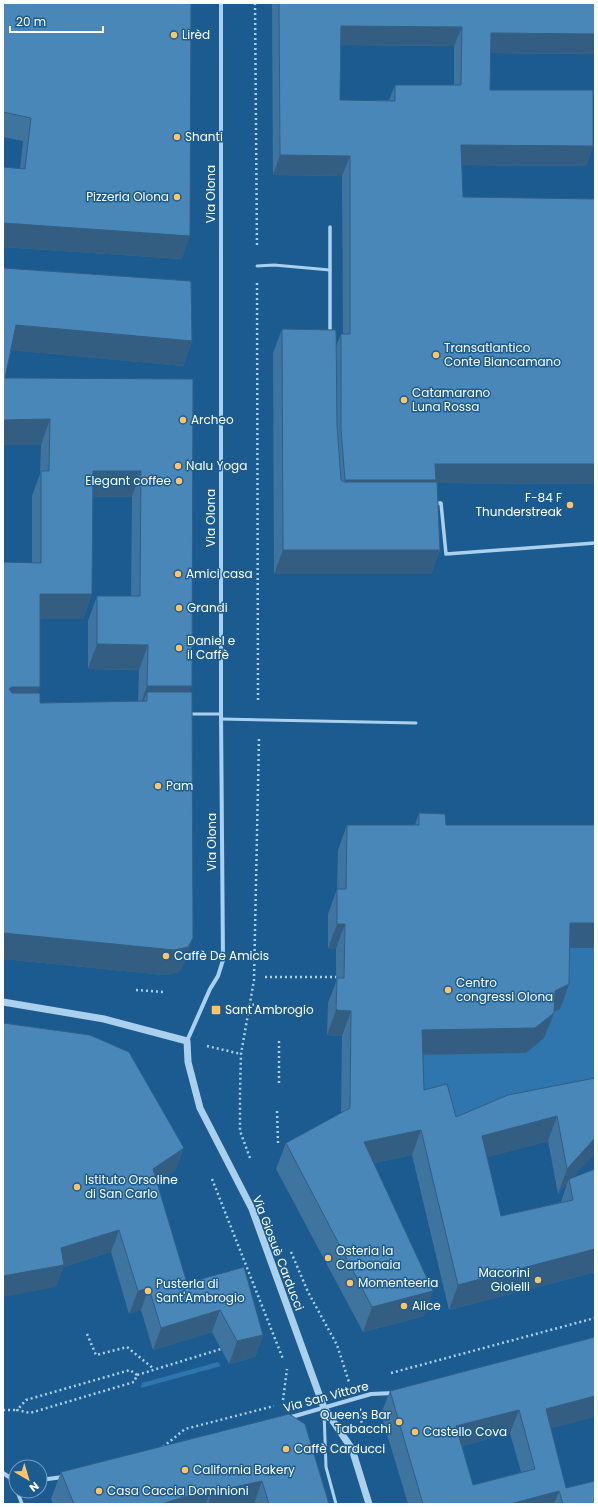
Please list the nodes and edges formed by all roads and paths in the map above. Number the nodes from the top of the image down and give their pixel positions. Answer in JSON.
{"nodes":[{"id":1,"x":221,"y":3,"type":"edge"},
{"id":2,"x":255,"y":3,"type":"edge"},
{"id":3,"x":330,"y":227,"type":"dead end"},
{"id":4,"x":257,"y":266,"type":"junction"},
{"id":5,"x":330,"y":270,"type":"junction"},
{"id":6,"x":330,"y":340,"type":"edge"},
{"id":7,"x":426,"y":503,"type":"edge"},
{"id":8,"x":595,"y":543,"type":"edge"},
{"id":9,"x":184,"y":714,"type":"edge"},
{"id":10,"x":221,"y":714,"type":"junction"},
{"id":11,"x":221,"y":719,"type":"junction"},
{"id":12,"x":258,"y":720,"type":"junction"},
{"id":13,"x":416,"y":723,"type":"dead end"},
{"id":14,"x":264,"y":977,"type":"dead end"},
{"id":15,"x":336,"y":977,"type":"edge"},
{"id":16,"x":136,"y":990,"type":"dead end"},
{"id":17,"x":164,"y":992,"type":"dead end"},
{"id":18,"x":3,"y":1002,"type":"edge"},
{"id":19,"x":186,"y":1041,"type":"junction"},
{"id":20,"x":279,"y":1041,"type":"dead end"},
{"id":21,"x":241,"y":1054,"type":"junction"},
{"id":22,"x":279,"y":1084,"type":"dead end"},
{"id":23,"x":278,"y":1111,"type":"dead end"},
{"id":24,"x":278,"y":1143,"type":"dead end"},
{"id":25,"x":251,"y":1160,"type":"dead end"},
{"id":26,"x":212,"y":1178,"type":"dead end"},
{"id":27,"x":290,"y":1250,"type":"dead end"},
{"id":28,"x":595,"y":1318,"type":"edge"},
{"id":29,"x":87,"y":1334,"type":"dead end"},
{"id":30,"x":221,"y":1349,"type":"dead end"},
{"id":31,"x":155,"y":1370,"type":"junction"},
{"id":32,"x":390,"y":1373,"type":"dead end"},
{"id":33,"x":137,"y":1375,"type":"junction"},
{"id":34,"x":350,"y":1384,"type":"dead end"},
{"id":35,"x":399,"y":1392,"type":"edge"},
{"id":36,"x":284,"y":1403,"type":"dead end"},
{"id":37,"x":275,"y":1406,"type":"dead end"},
{"id":38,"x":324,"y":1408,"type":"junction"},
{"id":39,"x":3,"y":1410,"type":"edge"},
{"id":40,"x":17,"y":1410,"type":"junction"},
{"id":41,"x":279,"y":1420,"type":"edge"},
{"id":42,"x":159,"y":1451,"type":"edge"},
{"id":43,"x":70,"y":1475,"type":"edge"},
{"id":44,"x":48,"y":1479,"type":"edge"},
{"id":45,"x":336,"y":1504,"type":"edge"},
{"id":46,"x":369,"y":1504,"type":"edge"}],
"edges":[{"from":1,"to":10,"type":"street","name":"Via Olona"},
{"from":2,"to":4,"type":"path"},
{"from":3,"to":5,"type":"street"},
{"from":4,"to":5,"type":"lane"},
{"from":4,"to":12,"type":"path"},
{"from":5,"to":6,"type":"street"},
{"from":7,"to":8,"type":"street"},
{"from":9,"to":10,"type":"lane"},
{"from":10,"to":11,"type":"street","name":"Via Olona"},
{"from":11,"to":12,"type":"lane"},
{"from":11,"to":19,"type":"street","name":"Via Olona"},
{"from":12,"to":13,"type":"lane"},
{"from":12,"to":21,"type":"path"},
{"from":14,"to":15,"type":"path"},
{"from":16,"to":17,"type":"path"},
{"from":18,"to":19,"type":"street"},
{"from":19,"to":21,"type":"path"},
{"from":19,"to":38,"type":"street","name":"Via Giosuè Carducci"},
{"from":20,"to":22,"type":"path"},
{"from":21,"to":25,"type":"path"},
{"from":23,"to":24,"type":"path"},
{"from":26,"to":36,"type":"path"},
{"from":27,"to":34,"type":"path"},
{"from":28,"to":32,"type":"path"},
{"from":29,"to":31,"type":"path"},
{"from":30,"to":31,"type":"path"},
{"from":31,"to":33,"type":"path"},
{"from":33,"to":40,"type":"path"},
{"from":33,"to":40,"type":"path"},
{"from":35,"to":38,"type":"street","name":"Via San Vittore"},
{"from":37,"to":42,"type":"path"},
{"from":38,"to":41,"type":"street","name":"Via San Vittore"},
{"from":38,"to":45,"type":"lane","name":"Via Giosuè Carducci"},
{"from":38,"to":46,"type":"street","name":"Via Giosuè Carducci"},
{"from":39,"to":40,"type":"path"},
{"from":43,"to":44,"type":"street"}]}
